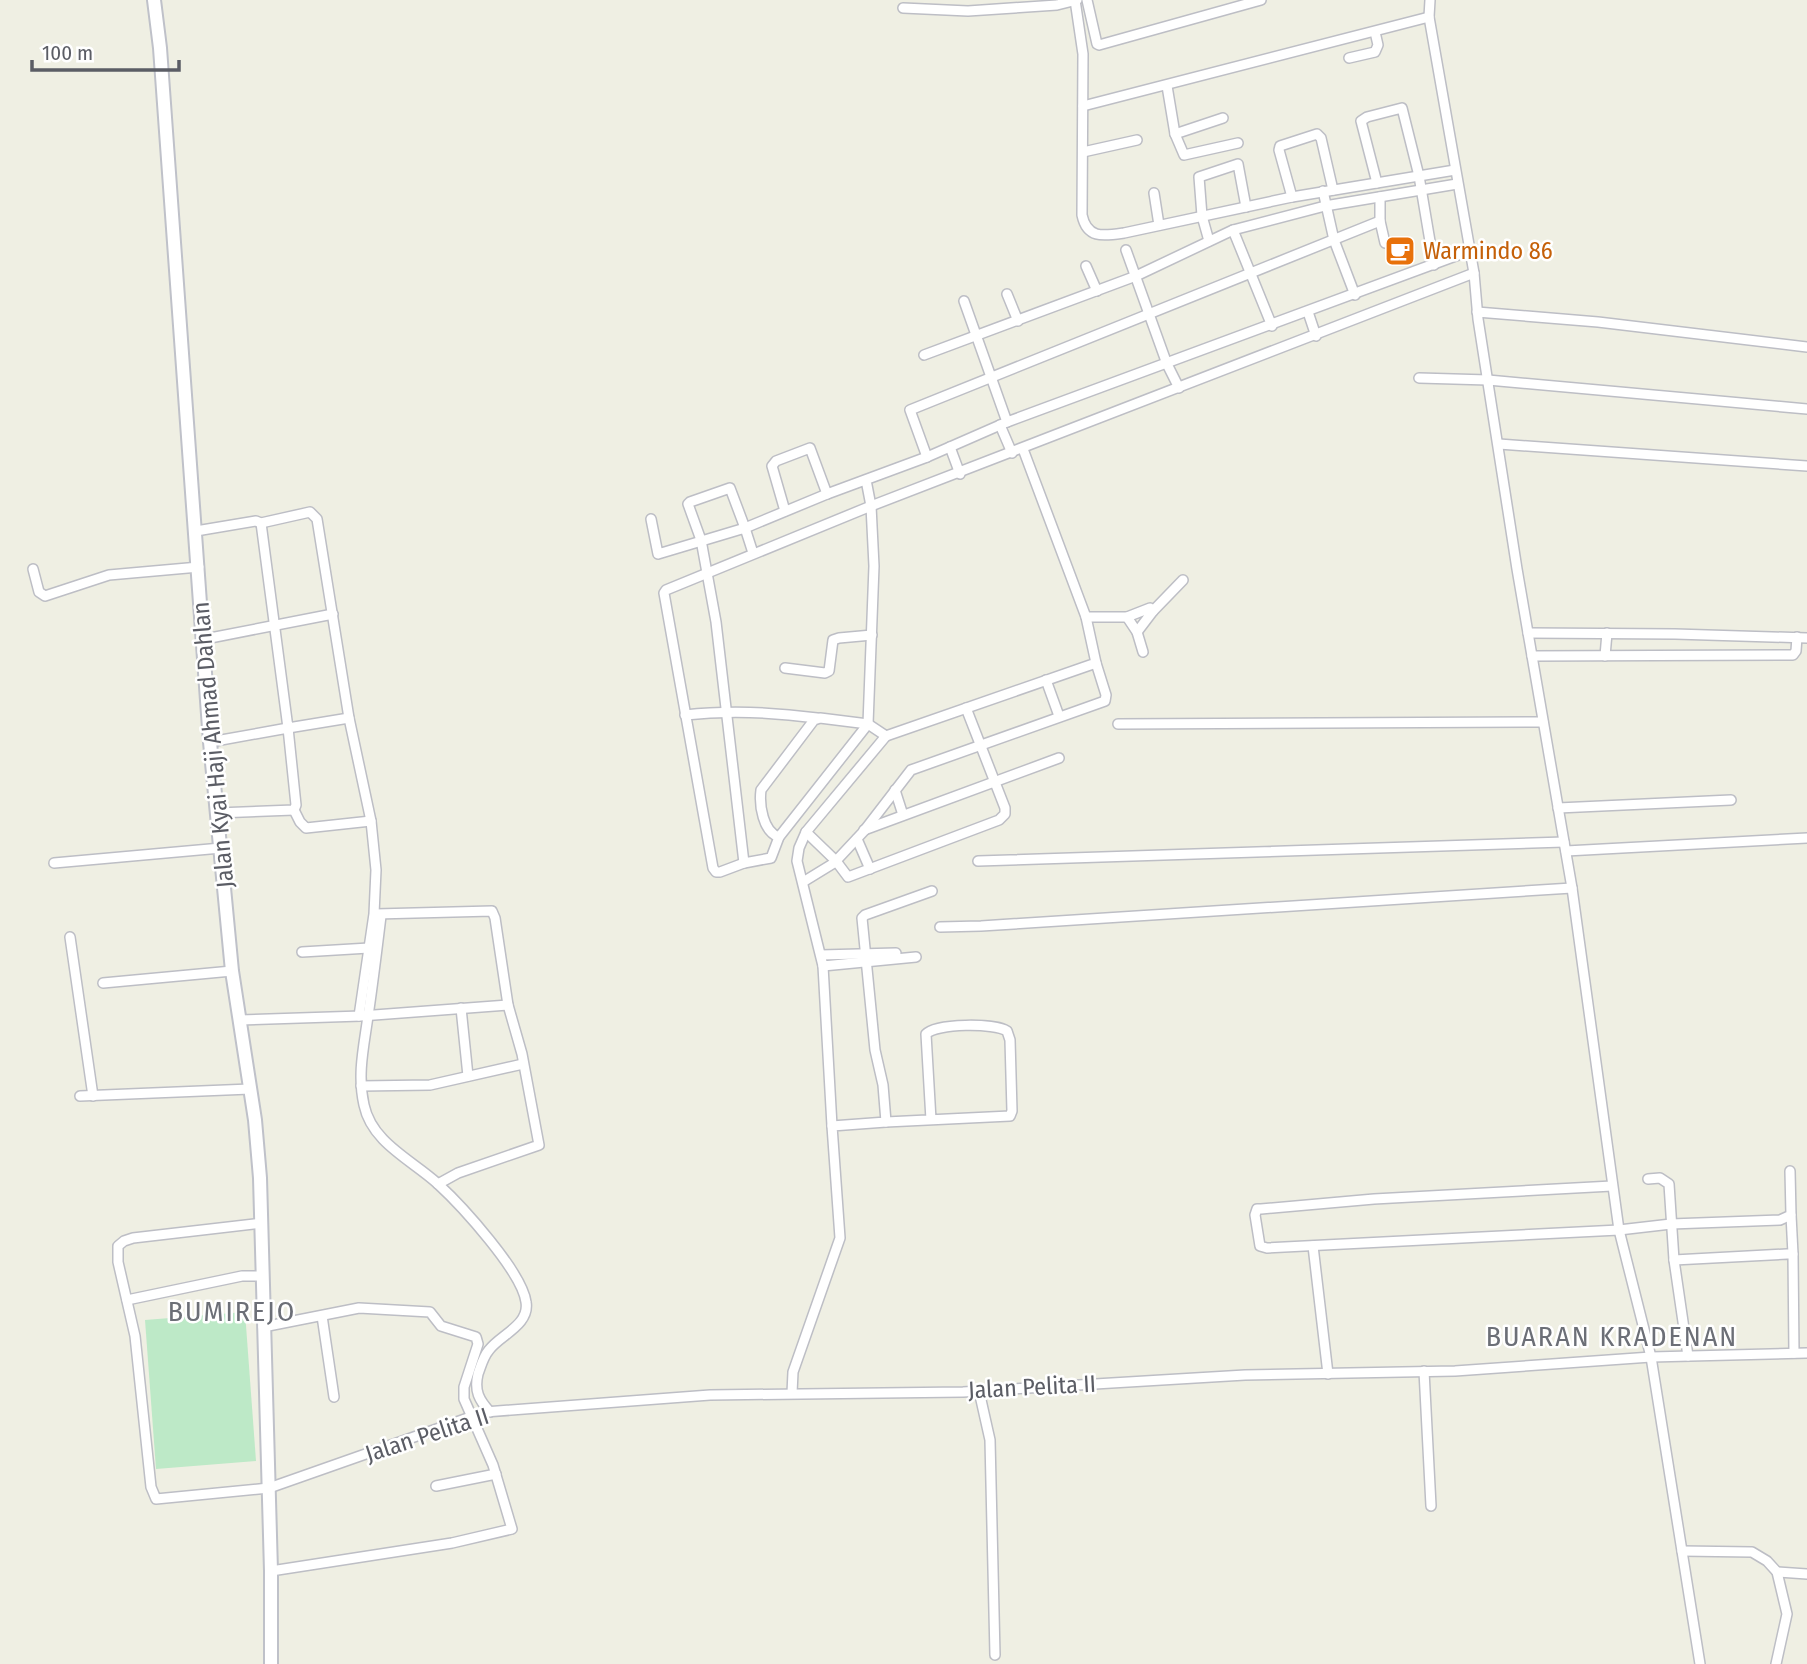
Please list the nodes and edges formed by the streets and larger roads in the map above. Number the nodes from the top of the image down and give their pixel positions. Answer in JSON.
{"nodes":[{"id":1,"x":154,"y":0,"type":"edge"},
{"id":2,"x":1087,"y":0,"type":"edge"},
{"id":3,"x":1261,"y":0,"type":"edge"},
{"id":4,"x":1430,"y":0,"type":"edge"},
{"id":5,"x":1075,"y":1,"type":"edge"},
{"id":6,"x":1239,"y":3,"type":"edge"},
{"id":7,"x":903,"y":8,"type":"dead end"},
{"id":8,"x":1429,"y":17,"type":"junction"},
{"id":9,"x":1375,"y":32,"type":"junction"},
{"id":10,"x":1349,"y":58,"type":"dead end"},
{"id":11,"x":1167,"y":86,"type":"junction"},
{"id":12,"x":1083,"y":106,"type":"junction"},
{"id":13,"x":1223,"y":118,"type":"dead end"},
{"id":14,"x":1175,"y":134,"type":"junction"},
{"id":15,"x":1137,"y":140,"type":"dead end"},
{"id":16,"x":1238,"y":143,"type":"dead end"},
{"id":17,"x":1083,"y":152,"type":"junction"},
{"id":18,"x":1455,"y":170,"type":"junction"},
{"id":19,"x":1419,"y":176,"type":"junction"},
{"id":20,"x":1377,"y":183,"type":"junction"},
{"id":21,"x":1457,"y":184,"type":"junction"},
{"id":22,"x":1422,"y":190,"type":"junction"},
{"id":23,"x":1154,"y":193,"type":"dead end"},
{"id":24,"x":1292,"y":197,"type":"junction"},
{"id":25,"x":1326,"y":197,"type":"junction"},
{"id":26,"x":1380,"y":197,"type":"junction"},
{"id":27,"x":1246,"y":207,"type":"junction"},
{"id":28,"x":1203,"y":219,"type":"junction"},
{"id":29,"x":1380,"y":221,"type":"junction"},
{"id":30,"x":1159,"y":225,"type":"junction"},
{"id":31,"x":1233,"y":230,"type":"junction"},
{"id":32,"x":1334,"y":240,"type":"junction"},
{"id":33,"x":1209,"y":242,"type":"junction"},
{"id":34,"x":1385,"y":243,"type":"dead end"},
{"id":35,"x":1126,"y":250,"type":"dead end"},
{"id":36,"x":1469,"y":251,"type":"junction"},
{"id":37,"x":1434,"y":265,"type":"junction"},
{"id":38,"x":1086,"y":266,"type":"dead end"},
{"id":39,"x":1474,"y":273,"type":"junction"},
{"id":40,"x":1250,"y":274,"type":"junction"},
{"id":41,"x":1136,"y":276,"type":"junction"},
{"id":42,"x":1097,"y":291,"type":"junction"},
{"id":43,"x":1007,"y":294,"type":"dead end"},
{"id":44,"x":1355,"y":295,"type":"junction"},
{"id":45,"x":964,"y":301,"type":"dead end"},
{"id":46,"x":1308,"y":312,"type":"junction"},
{"id":47,"x":1477,"y":312,"type":"junction"},
{"id":48,"x":1150,"y":315,"type":"junction"},
{"id":49,"x":1018,"y":321,"type":"junction"},
{"id":50,"x":1272,"y":326,"type":"junction"},
{"id":51,"x":977,"y":336,"type":"junction"},
{"id":52,"x":1316,"y":336,"type":"junction"},
{"id":53,"x":1807,"y":347,"type":"edge"},
{"id":54,"x":924,"y":355,"type":"dead end"},
{"id":55,"x":1167,"y":364,"type":"junction"},
{"id":56,"x":1419,"y":377,"type":"dead end"},
{"id":57,"x":991,"y":378,"type":"junction"},
{"id":58,"x":1488,"y":380,"type":"junction"},
{"id":59,"x":1179,"y":388,"type":"junction"},
{"id":60,"x":1807,"y":409,"type":"edge"},
{"id":61,"x":1004,"y":424,"type":"junction"},
{"id":62,"x":1499,"y":444,"type":"junction"},
{"id":63,"x":950,"y":447,"type":"junction"},
{"id":64,"x":1023,"y":449,"type":"junction"},
{"id":65,"x":1012,"y":453,"type":"junction"},
{"id":66,"x":926,"y":457,"type":"junction"},
{"id":67,"x":1807,"y":466,"type":"edge"},
{"id":68,"x":960,"y":474,"type":"junction"},
{"id":69,"x":866,"y":480,"type":"junction"},
{"id":70,"x":827,"y":494,"type":"junction"},
{"id":71,"x":871,"y":506,"type":"junction"},
{"id":72,"x":785,"y":511,"type":"junction"},
{"id":73,"x":651,"y":519,"type":"dead end"},
{"id":74,"x":261,"y":523,"type":"junction"},
{"id":75,"x":745,"y":528,"type":"junction"},
{"id":76,"x":196,"y":531,"type":"junction"},
{"id":77,"x":701,"y":540,"type":"junction"},
{"id":78,"x":753,"y":553,"type":"junction"},
{"id":79,"x":199,"y":567,"type":"junction"},
{"id":80,"x":33,"y":569,"type":"dead end"},
{"id":81,"x":707,"y":571,"type":"junction"},
{"id":82,"x":1183,"y":580,"type":"dead end"},
{"id":83,"x":1153,"y":611,"type":"junction"},
{"id":84,"x":333,"y":614,"type":"junction"},
{"id":85,"x":1086,"y":617,"type":"junction"},
{"id":86,"x":1127,"y":617,"type":"junction"},
{"id":87,"x":273,"y":625,"type":"junction"},
{"id":88,"x":1137,"y":632,"type":"junction"},
{"id":89,"x":1528,"y":633,"type":"junction"},
{"id":90,"x":1607,"y":633,"type":"junction"},
{"id":91,"x":872,"y":635,"type":"junction"},
{"id":92,"x":210,"y":637,"type":"junction"},
{"id":93,"x":1802,"y":637,"type":"edge"},
{"id":94,"x":1143,"y":652,"type":"dead end"},
{"id":95,"x":1532,"y":656,"type":"junction"},
{"id":96,"x":1605,"y":656,"type":"junction"},
{"id":97,"x":1096,"y":663,"type":"junction"},
{"id":98,"x":785,"y":668,"type":"dead end"},
{"id":99,"x":1046,"y":680,"type":"junction"},
{"id":100,"x":966,"y":708,"type":"junction"},
{"id":101,"x":725,"y":710,"type":"junction"},
{"id":102,"x":685,"y":715,"type":"junction"},
{"id":103,"x":1059,"y":716,"type":"junction"},
{"id":104,"x":349,"y":718,"type":"junction"},
{"id":105,"x":817,"y":718,"type":"junction"},
{"id":106,"x":1543,"y":722,"type":"junction"},
{"id":107,"x":1118,"y":724,"type":"dead end"},
{"id":108,"x":288,"y":728,"type":"junction"},
{"id":109,"x":877,"y":729,"type":"junction"},
{"id":110,"x":216,"y":740,"type":"junction"},
{"id":111,"x":979,"y":745,"type":"junction"},
{"id":112,"x":1059,"y":758,"type":"dead end"},
{"id":113,"x":996,"y":782,"type":"junction"},
{"id":114,"x":895,"y":790,"type":"junction"},
{"id":115,"x":1731,"y":800,"type":"dead end"},
{"id":116,"x":1558,"y":808,"type":"junction"},
{"id":117,"x":294,"y":810,"type":"junction"},
{"id":118,"x":222,"y":813,"type":"junction"},
{"id":119,"x":902,"y":815,"type":"junction"},
{"id":120,"x":371,"y":821,"type":"junction"},
{"id":121,"x":806,"y":832,"type":"junction"},
{"id":122,"x":860,"y":835,"type":"junction"},
{"id":123,"x":779,"y":837,"type":"junction"},
{"id":124,"x":1807,"y":838,"type":"edge"},
{"id":125,"x":1565,"y":847,"type":"junction"},
{"id":126,"x":221,"y":848,"type":"junction"},
{"id":127,"x":836,"y":861,"type":"junction"},
{"id":128,"x":978,"y":862,"type":"dead end"},
{"id":129,"x":54,"y":863,"type":"dead end"},
{"id":130,"x":744,"y":863,"type":"junction"},
{"id":131,"x":870,"y":869,"type":"junction"},
{"id":132,"x":803,"y":882,"type":"junction"},
{"id":133,"x":1572,"y":888,"type":"junction"},
{"id":134,"x":932,"y":891,"type":"dead end"},
{"id":135,"x":378,"y":915,"type":"junction"},
{"id":136,"x":940,"y":927,"type":"dead end"},
{"id":137,"x":70,"y":937,"type":"dead end"},
{"id":138,"x":369,"y":948,"type":"junction"},
{"id":139,"x":302,"y":952,"type":"dead end"},
{"id":140,"x":919,"y":954,"type":"dead end"},
{"id":141,"x":866,"y":958,"type":"junction"},
{"id":142,"x":822,"y":960,"type":"junction"},
{"id":143,"x":232,"y":971,"type":"junction"},
{"id":144,"x":103,"y":983,"type":"dead end"},
{"id":145,"x":508,"y":1005,"type":"junction"},
{"id":146,"x":461,"y":1007,"type":"junction"},
{"id":147,"x":363,"y":1016,"type":"junction"},
{"id":148,"x":248,"y":1020,"type":"junction"},
{"id":149,"x":523,"y":1063,"type":"junction"},
{"id":150,"x":467,"y":1076,"type":"junction"},
{"id":151,"x":361,"y":1086,"type":"junction"},
{"id":152,"x":250,"y":1089,"type":"junction"},
{"id":153,"x":80,"y":1096,"type":"dead end"},
{"id":154,"x":93,"y":1096,"type":"junction"},
{"id":155,"x":931,"y":1120,"type":"junction"},
{"id":156,"x":886,"y":1122,"type":"junction"},
{"id":157,"x":832,"y":1126,"type":"junction"},
{"id":158,"x":1790,"y":1171,"type":"dead end"},
{"id":159,"x":1648,"y":1179,"type":"dead end"},
{"id":160,"x":438,"y":1184,"type":"junction"},
{"id":161,"x":1612,"y":1186,"type":"junction"},
{"id":162,"x":1791,"y":1215,"type":"junction"},
{"id":163,"x":262,"y":1223,"type":"junction"},
{"id":164,"x":1671,"y":1224,"type":"junction"},
{"id":165,"x":1619,"y":1230,"type":"junction"},
{"id":166,"x":1313,"y":1246,"type":"junction"},
{"id":167,"x":1793,"y":1254,"type":"junction"},
{"id":168,"x":1674,"y":1259,"type":"junction"},
{"id":169,"x":262,"y":1276,"type":"junction"},
{"id":170,"x":127,"y":1300,"type":"junction"},
{"id":171,"x":322,"y":1317,"type":"junction"},
{"id":172,"x":263,"y":1327,"type":"junction"},
{"id":173,"x":478,"y":1343,"type":"junction"},
{"id":174,"x":487,"y":1352,"type":"junction"},
{"id":175,"x":1794,"y":1353,"type":"junction"},
{"id":176,"x":1807,"y":1353,"type":"edge"},
{"id":177,"x":1688,"y":1356,"type":"junction"},
{"id":178,"x":1651,"y":1357,"type":"junction"},
{"id":179,"x":1424,"y":1371,"type":"junction"},
{"id":180,"x":1328,"y":1374,"type":"junction"},
{"id":181,"x":979,"y":1391,"type":"junction"},
{"id":182,"x":787,"y":1393,"type":"junction"},
{"id":183,"x":334,"y":1397,"type":"dead end"},
{"id":184,"x":481,"y":1414,"type":"junction"},
{"id":185,"x":496,"y":1474,"type":"junction"},
{"id":186,"x":436,"y":1486,"type":"dead end"},
{"id":187,"x":269,"y":1489,"type":"junction"},
{"id":188,"x":1431,"y":1506,"type":"dead end"},
{"id":189,"x":1683,"y":1554,"type":"junction"},
{"id":190,"x":271,"y":1571,"type":"junction"},
{"id":191,"x":1777,"y":1572,"type":"junction"},
{"id":192,"x":1807,"y":1574,"type":"edge"},
{"id":193,"x":995,"y":1655,"type":"dead end"},
{"id":194,"x":271,"y":1664,"type":"edge"},
{"id":195,"x":1700,"y":1664,"type":"edge"},
{"id":196,"x":1776,"y":1664,"type":"edge"}],
"edges":[{"from":1,"to":76,"type":"street","name":"Jalan Kyai Haji Ahmad Dahlan"},
{"from":2,"to":6,"type":"street"},
{"from":3,"to":6,"type":"street"},
{"from":4,"to":8,"type":"street"},
{"from":5,"to":7,"type":"street"},
{"from":5,"to":12,"type":"street"},
{"from":8,"to":9,"type":"street"},
{"from":8,"to":18,"type":"street"},
{"from":9,"to":10,"type":"street"},
{"from":9,"to":11,"type":"street"},
{"from":11,"to":12,"type":"street"},
{"from":11,"to":14,"type":"street"},
{"from":12,"to":17,"type":"street"},
{"from":13,"to":14,"type":"street"},
{"from":14,"to":16,"type":"street"},
{"from":15,"to":17,"type":"street"},
{"from":17,"to":30,"type":"street"},
{"from":18,"to":19,"type":"street"},
{"from":18,"to":21,"type":"street"},
{"from":19,"to":20,"type":"street"},
{"from":19,"to":20,"type":"street"},
{"from":19,"to":22,"type":"street"},
{"from":20,"to":25,"type":"street"},
{"from":21,"to":22,"type":"street"},
{"from":21,"to":36,"type":"street"},
{"from":22,"to":26,"type":"street"},
{"from":22,"to":37,"type":"street"},
{"from":23,"to":30,"type":"street"},
{"from":24,"to":25,"type":"street"},
{"from":24,"to":25,"type":"street"},
{"from":24,"to":27,"type":"street"},
{"from":25,"to":26,"type":"street"},
{"from":25,"to":31,"type":"street"},
{"from":25,"to":32,"type":"street"},
{"from":26,"to":29,"type":"street"},
{"from":27,"to":28,"type":"street"},
{"from":27,"to":28,"type":"street"},
{"from":28,"to":30,"type":"street"},
{"from":28,"to":33,"type":"street"},
{"from":29,"to":32,"type":"street"},
{"from":29,"to":34,"type":"street"},
{"from":31,"to":33,"type":"street"},
{"from":31,"to":40,"type":"street"},
{"from":32,"to":40,"type":"street"},
{"from":32,"to":44,"type":"street"},
{"from":33,"to":41,"type":"street"},
{"from":35,"to":41,"type":"street"},
{"from":36,"to":37,"type":"street"},
{"from":36,"to":39,"type":"street"},
{"from":37,"to":44,"type":"street"},
{"from":38,"to":42,"type":"street"},
{"from":39,"to":47,"type":"street"},
{"from":39,"to":52,"type":"street"},
{"from":40,"to":48,"type":"street"},
{"from":40,"to":50,"type":"street"},
{"from":41,"to":42,"type":"street"},
{"from":41,"to":48,"type":"street"},
{"from":42,"to":49,"type":"street"},
{"from":43,"to":49,"type":"street"},
{"from":44,"to":46,"type":"street"},
{"from":45,"to":51,"type":"street"},
{"from":46,"to":50,"type":"street"},
{"from":46,"to":52,"type":"street"},
{"from":47,"to":53,"type":"street"},
{"from":47,"to":58,"type":"street"},
{"from":48,"to":55,"type":"street"},
{"from":48,"to":57,"type":"street"},
{"from":49,"to":51,"type":"street"},
{"from":50,"to":55,"type":"street"},
{"from":51,"to":54,"type":"street"},
{"from":51,"to":57,"type":"street"},
{"from":52,"to":59,"type":"street"},
{"from":55,"to":59,"type":"street"},
{"from":55,"to":61,"type":"street"},
{"from":56,"to":58,"type":"street"},
{"from":57,"to":61,"type":"street"},
{"from":57,"to":66,"type":"street"},
{"from":58,"to":60,"type":"street"},
{"from":58,"to":62,"type":"street"},
{"from":59,"to":64,"type":"street"},
{"from":61,"to":63,"type":"street"},
{"from":61,"to":65,"type":"street"},
{"from":62,"to":67,"type":"street"},
{"from":62,"to":89,"type":"street"},
{"from":63,"to":66,"type":"street"},
{"from":63,"to":68,"type":"street"},
{"from":64,"to":65,"type":"street"},
{"from":64,"to":85,"type":"street"},
{"from":65,"to":68,"type":"street"},
{"from":66,"to":69,"type":"street"},
{"from":68,"to":71,"type":"street"},
{"from":69,"to":70,"type":"street"},
{"from":69,"to":71,"type":"street"},
{"from":70,"to":72,"type":"street"},
{"from":70,"to":72,"type":"street"},
{"from":71,"to":78,"type":"street"},
{"from":71,"to":91,"type":"street"},
{"from":72,"to":75,"type":"street"},
{"from":73,"to":77,"type":"street"},
{"from":74,"to":76,"type":"street"},
{"from":74,"to":84,"type":"street"},
{"from":74,"to":87,"type":"street"},
{"from":75,"to":77,"type":"street"},
{"from":75,"to":77,"type":"street"},
{"from":75,"to":78,"type":"street"},
{"from":76,"to":79,"type":"street","name":"Jalan Kyai Haji Ahmad Dahlan"},
{"from":77,"to":81,"type":"street"},
{"from":78,"to":81,"type":"street"},
{"from":79,"to":80,"type":"street"},
{"from":79,"to":92,"type":"street","name":"Jalan Kyai Haji Ahmad Dahlan"},
{"from":81,"to":101,"type":"street"},
{"from":81,"to":102,"type":"street"},
{"from":82,"to":83,"type":"street"},
{"from":83,"to":86,"type":"street"},
{"from":83,"to":88,"type":"street"},
{"from":84,"to":87,"type":"street"},
{"from":84,"to":104,"type":"street"},
{"from":85,"to":86,"type":"street"},
{"from":85,"to":97,"type":"street"},
{"from":86,"to":88,"type":"street"},
{"from":87,"to":92,"type":"street"},
{"from":87,"to":108,"type":"street"},
{"from":88,"to":94,"type":"street"},
{"from":89,"to":90,"type":"street"},
{"from":89,"to":95,"type":"street"},
{"from":90,"to":93,"type":"street"},
{"from":90,"to":96,"type":"street"},
{"from":91,"to":98,"type":"street"},
{"from":91,"to":109,"type":"street"},
{"from":92,"to":110,"type":"street","name":"Jalan Kyai Haji Ahmad Dahlan"},
{"from":93,"to":96,"type":"street"},
{"from":95,"to":96,"type":"street"},
{"from":95,"to":106,"type":"street"},
{"from":97,"to":99,"type":"street"},
{"from":97,"to":103,"type":"street"},
{"from":99,"to":100,"type":"street"},
{"from":99,"to":103,"type":"street"},
{"from":100,"to":109,"type":"street"},
{"from":100,"to":111,"type":"street"},
{"from":101,"to":102,"type":"street"},
{"from":101,"to":105,"type":"street"},
{"from":101,"to":130,"type":"street"},
{"from":102,"to":130,"type":"street"},
{"from":103,"to":111,"type":"street"},
{"from":104,"to":108,"type":"street"},
{"from":104,"to":120,"type":"street"},
{"from":105,"to":109,"type":"street"},
{"from":105,"to":123,"type":"street"},
{"from":106,"to":107,"type":"street"},
{"from":106,"to":116,"type":"street"},
{"from":108,"to":110,"type":"street"},
{"from":108,"to":117,"type":"street"},
{"from":109,"to":121,"type":"street"},
{"from":109,"to":123,"type":"street"},
{"from":110,"to":118,"type":"street","name":"Jalan Kyai Haji Ahmad Dahlan"},
{"from":111,"to":113,"type":"street"},
{"from":111,"to":114,"type":"street"},
{"from":112,"to":113,"type":"street"},
{"from":113,"to":119,"type":"street"},
{"from":113,"to":131,"type":"street"},
{"from":114,"to":119,"type":"street"},
{"from":114,"to":122,"type":"street"},
{"from":115,"to":116,"type":"street"},
{"from":116,"to":125,"type":"street"},
{"from":117,"to":118,"type":"street"},
{"from":117,"to":120,"type":"street"},
{"from":118,"to":126,"type":"street","name":"Jalan Kyai Haji Ahmad Dahlan"},
{"from":119,"to":122,"type":"street"},
{"from":120,"to":135,"type":"street"},
{"from":121,"to":127,"type":"street"},
{"from":121,"to":132,"type":"street"},
{"from":122,"to":127,"type":"street"},
{"from":122,"to":131,"type":"street"},
{"from":123,"to":130,"type":"street"},
{"from":124,"to":125,"type":"street"},
{"from":125,"to":128,"type":"street"},
{"from":125,"to":133,"type":"street"},
{"from":126,"to":129,"type":"street"},
{"from":126,"to":143,"type":"street","name":"Jalan Kyai Haji Ahmad Dahlan"},
{"from":127,"to":131,"type":"street"},
{"from":127,"to":132,"type":"street"},
{"from":132,"to":142,"type":"street"},
{"from":133,"to":136,"type":"street"},
{"from":133,"to":161,"type":"street"},
{"from":134,"to":141,"type":"street"},
{"from":135,"to":138,"type":"street"},
{"from":135,"to":145,"type":"street"},
{"from":135,"to":147,"type":"street"},
{"from":137,"to":154,"type":"street"},
{"from":138,"to":139,"type":"street"},
{"from":138,"to":147,"type":"street"},
{"from":140,"to":141,"type":"street"},
{"from":141,"to":142,"type":"street"},
{"from":141,"to":156,"type":"street"},
{"from":142,"to":157,"type":"street"},
{"from":143,"to":144,"type":"street"},
{"from":143,"to":148,"type":"street","name":"Jalan Kyai Haji Ahmad Dahlan"},
{"from":145,"to":146,"type":"street"},
{"from":145,"to":149,"type":"street"},
{"from":146,"to":147,"type":"street"},
{"from":146,"to":150,"type":"street"},
{"from":147,"to":148,"type":"street"},
{"from":147,"to":151,"type":"street"},
{"from":148,"to":152,"type":"street","name":"Jalan Kyai Haji Ahmad Dahlan"},
{"from":149,"to":150,"type":"street"},
{"from":149,"to":160,"type":"street"},
{"from":150,"to":151,"type":"street"},
{"from":151,"to":160,"type":"street"},
{"from":152,"to":154,"type":"street"},
{"from":152,"to":163,"type":"street","name":"Jalan Kyai Haji Ahmad Dahlan"},
{"from":153,"to":154,"type":"street"},
{"from":155,"to":155,"type":"street"},
{"from":155,"to":156,"type":"street"},
{"from":156,"to":157,"type":"street"},
{"from":157,"to":182,"type":"street"},
{"from":158,"to":162,"type":"street"},
{"from":159,"to":164,"type":"street"},
{"from":160,"to":174,"type":"street"},
{"from":161,"to":165,"type":"street"},
{"from":161,"to":166,"type":"street"},
{"from":162,"to":164,"type":"street"},
{"from":162,"to":167,"type":"street"},
{"from":163,"to":169,"type":"street","name":"Jalan Kyai Haji Ahmad Dahlan"},
{"from":163,"to":170,"type":"street"},
{"from":164,"to":165,"type":"street"},
{"from":164,"to":168,"type":"street"},
{"from":165,"to":166,"type":"street"},
{"from":165,"to":178,"type":"street"},
{"from":166,"to":180,"type":"street"},
{"from":167,"to":168,"type":"street"},
{"from":167,"to":175,"type":"street"},
{"from":168,"to":177,"type":"street"},
{"from":169,"to":170,"type":"street"},
{"from":169,"to":172,"type":"street","name":"Jalan Kyai Haji Ahmad Dahlan"},
{"from":170,"to":187,"type":"street","name":"Jalan Pelita II"},
{"from":171,"to":172,"type":"street"},
{"from":171,"to":173,"type":"street"},
{"from":171,"to":183,"type":"street"},
{"from":172,"to":187,"type":"street","name":"Jalan Kyai Haji Ahmad Dahlan"},
{"from":173,"to":174,"type":"street"},
{"from":173,"to":184,"type":"street"},
{"from":174,"to":184,"type":"street"},
{"from":175,"to":176,"type":"street","name":"Jalan Pelita II"},
{"from":175,"to":177,"type":"street","name":"Jalan Pelita II"},
{"from":177,"to":178,"type":"street","name":"Jalan Pelita II"},
{"from":178,"to":179,"type":"street","name":"Jalan Pelita II"},
{"from":178,"to":189,"type":"street"},
{"from":179,"to":180,"type":"street","name":"Jalan Pelita II"},
{"from":179,"to":188,"type":"street"},
{"from":180,"to":181,"type":"street","name":"Jalan Pelita II"},
{"from":181,"to":182,"type":"street","name":"Jalan Pelita II"},
{"from":181,"to":193,"type":"street"},
{"from":182,"to":184,"type":"street","name":"Jalan Pelita II"},
{"from":184,"to":185,"type":"street"},
{"from":184,"to":187,"type":"street","name":"Jalan Pelita II"},
{"from":185,"to":186,"type":"street"},
{"from":185,"to":190,"type":"street"},
{"from":187,"to":190,"type":"street","name":"Jalan Kyai Haji Ahmad Dahlan"},
{"from":189,"to":191,"type":"street"},
{"from":189,"to":195,"type":"street"},
{"from":190,"to":194,"type":"street","name":"Jalan Kyai Haji Ahmad Dahlan"},
{"from":191,"to":192,"type":"street"},
{"from":191,"to":196,"type":"street"}]}
